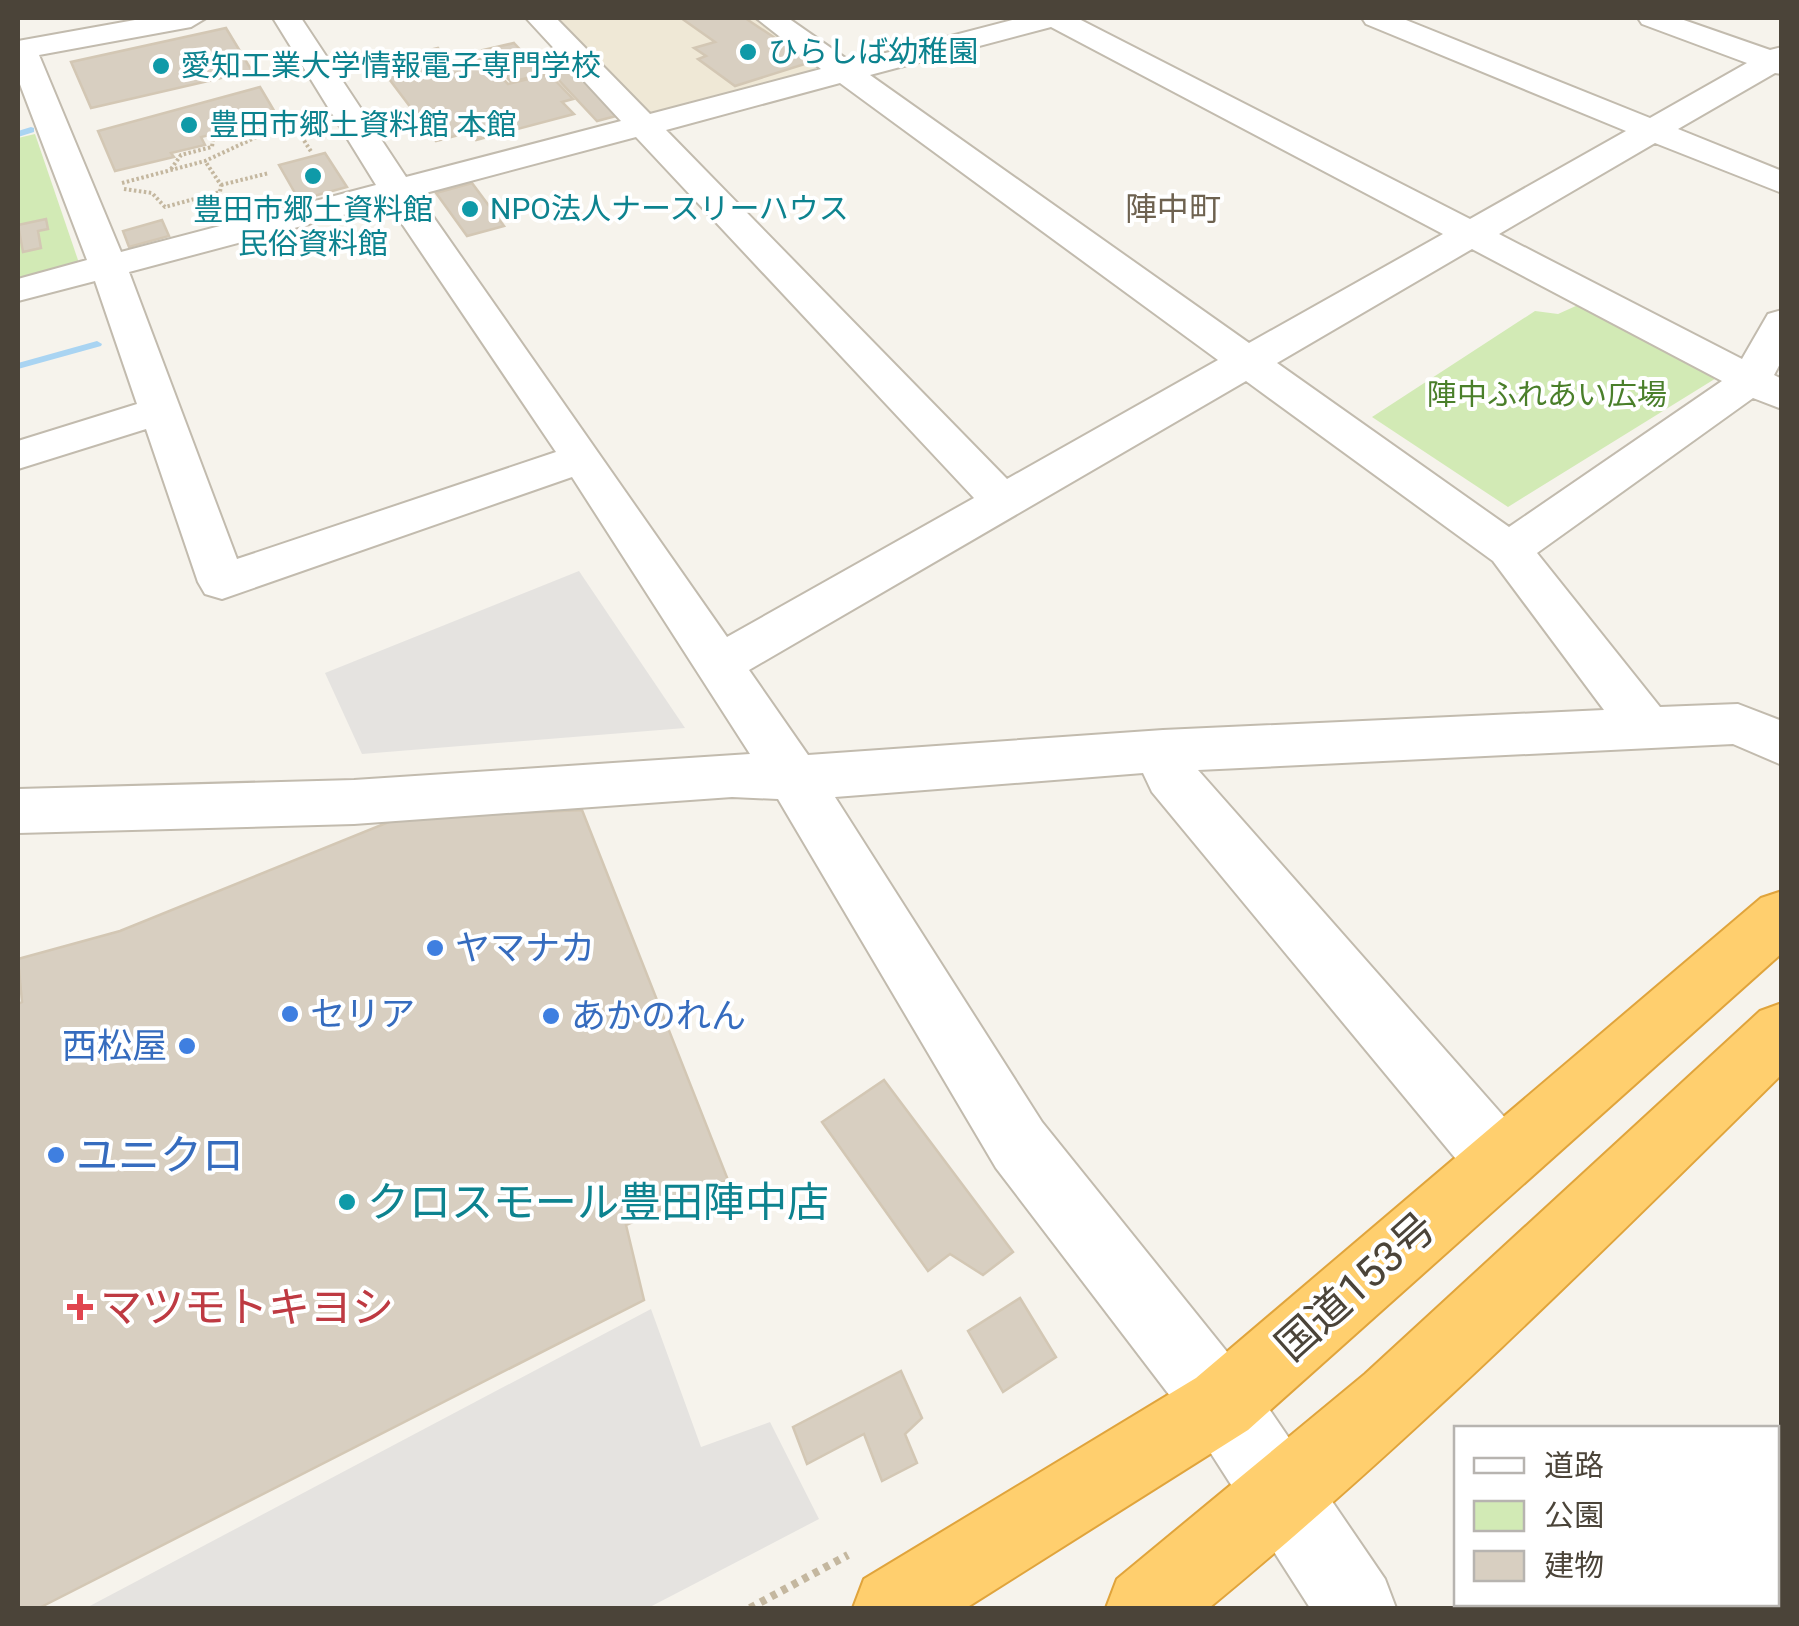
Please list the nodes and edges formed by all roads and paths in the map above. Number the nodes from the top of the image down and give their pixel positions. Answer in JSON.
{"nodes":[{"id":1,"x":190,"y":18,"type":"edge"},
{"id":2,"x":287,"y":18,"type":"edge"},
{"id":3,"x":540,"y":18,"type":"edge"},
{"id":4,"x":770,"y":18,"type":"edge"},
{"id":5,"x":1054,"y":18,"type":"edge"},
{"id":6,"x":1376,"y":18,"type":"edge"},
{"id":7,"x":1652,"y":18,"type":"edge"},
{"id":8,"x":19,"y":50,"type":"edge"},
{"id":9,"x":1778,"y":61,"type":"edge"},
{"id":10,"x":846,"y":73,"type":"junction"},
{"id":11,"x":350,"y":116,"type":"junction"},
{"id":12,"x":645,"y":126,"type":"junction"},
{"id":13,"x":296,"y":128,"type":"junction"},
{"id":14,"x":1648,"y":129,"type":"junction"},
{"id":15,"x":262,"y":134,"type":"junction"},
{"id":16,"x":232,"y":145,"type":"junction"},
{"id":17,"x":212,"y":148,"type":"junction"},
{"id":18,"x":312,"y":153,"type":"dead end"},
{"id":19,"x":205,"y":160,"type":"junction"},
{"id":20,"x":171,"y":170,"type":"junction"},
{"id":21,"x":270,"y":173,"type":"dead end"},
{"id":22,"x":1782,"y":184,"type":"edge"},
{"id":23,"x":221,"y":185,"type":"junction"},
{"id":24,"x":396,"y":191,"type":"junction"},
{"id":25,"x":1470,"y":233,"type":"junction"},
{"id":26,"x":108,"y":266,"type":"junction"},
{"id":27,"x":18,"y":290,"type":"edge"},
{"id":28,"x":1782,"y":322,"type":"edge"},
{"id":29,"x":1250,"y":360,"type":"junction"},
{"id":30,"x":1766,"y":388,"type":"edge"},
{"id":31,"x":160,"y":411,"type":"junction"},
{"id":32,"x":18,"y":455,"type":"edge"},
{"id":33,"x":582,"y":458,"type":"junction"},
{"id":34,"x":1004,"y":503,"type":"junction"},
{"id":35,"x":1508,"y":550,"type":"junction"},
{"id":36,"x":719,"y":664,"type":"junction"},
{"id":37,"x":1648,"y":728,"type":"junction"},
{"id":38,"x":1782,"y":744,"type":"edge"},
{"id":39,"x":1164,"y":752,"type":"junction"},
{"id":40,"x":794,"y":778,"type":"junction"},
{"id":41,"x":18,"y":811,"type":"edge"},
{"id":42,"x":1782,"y":916,"type":"edge"},
{"id":43,"x":1782,"y":1031,"type":"edge"},
{"id":44,"x":1498,"y":1159,"type":"junction"},
{"id":45,"x":1222,"y":1404,"type":"junction"},
{"id":46,"x":1282,"y":1501,"type":"junction"},
{"id":47,"x":853,"y":1552,"type":"dead end"},
{"id":48,"x":750,"y":1608,"type":"edge"},
{"id":49,"x":893,"y":1608,"type":"edge"},
{"id":50,"x":1146,"y":1608,"type":"edge"},
{"id":51,"x":1356,"y":1608,"type":"edge"}],
"edges":[{"from":1,"to":8,"type":"street"},
{"from":2,"to":11,"type":"street"},
{"from":3,"to":12,"type":"street"},
{"from":4,"to":10,"type":"street"},
{"from":5,"to":10,"type":"street"},
{"from":5,"to":25,"type":"street"},
{"from":6,"to":14,"type":"street"},
{"from":7,"to":9,"type":"street"},
{"from":8,"to":26,"type":"street"},
{"from":9,"to":14,"type":"street"},
{"from":10,"to":12,"type":"street"},
{"from":10,"to":29,"type":"street"},
{"from":11,"to":13,"type":"path"},
{"from":11,"to":24,"type":"street"},
{"from":12,"to":24,"type":"street"},
{"from":12,"to":34,"type":"street"},
{"from":13,"to":15,"type":"path"},
{"from":13,"to":18,"type":"path"},
{"from":14,"to":22,"type":"street"},
{"from":14,"to":25,"type":"street"},
{"from":15,"to":16,"type":"path"},
{"from":15,"to":17,"type":"path"},
{"from":16,"to":17,"type":"path"},
{"from":16,"to":19,"type":"path"},
{"from":17,"to":20,"type":"path"},
{"from":19,"to":20,"type":"path"},
{"from":19,"to":23,"type":"path"},
{"from":20,"to":23,"type":"path"},
{"from":21,"to":23,"type":"path"},
{"from":24,"to":26,"type":"street"},
{"from":24,"to":33,"type":"street"},
{"from":25,"to":29,"type":"street"},
{"from":25,"to":30,"type":"street"},
{"from":26,"to":27,"type":"street"},
{"from":26,"to":31,"type":"street"},
{"from":28,"to":30,"type":"street"},
{"from":29,"to":34,"type":"street"},
{"from":29,"to":35,"type":"street"},
{"from":30,"to":35,"type":"street"},
{"from":31,"to":32,"type":"street"},
{"from":31,"to":33,"type":"street"},
{"from":33,"to":36,"type":"street"},
{"from":34,"to":36,"type":"street"},
{"from":35,"to":37,"type":"street"},
{"from":36,"to":40,"type":"street"},
{"from":37,"to":38,"type":"street"},
{"from":37,"to":39,"type":"street"},
{"from":39,"to":40,"type":"street"},
{"from":39,"to":44,"type":"street"},
{"from":40,"to":41,"type":"street"},
{"from":40,"to":45,"type":"street"},
{"from":42,"to":44,"type":"highway","name":"国道153号"},
{"from":43,"to":46,"type":"highway"},
{"from":44,"to":45,"type":"highway","name":"国道153号"},
{"from":45,"to":46,"type":"street"},
{"from":45,"to":49,"type":"highway","name":"国道153号"},
{"from":46,"to":50,"type":"highway"},
{"from":46,"to":51,"type":"street"},
{"from":47,"to":48,"type":"path"}]}
